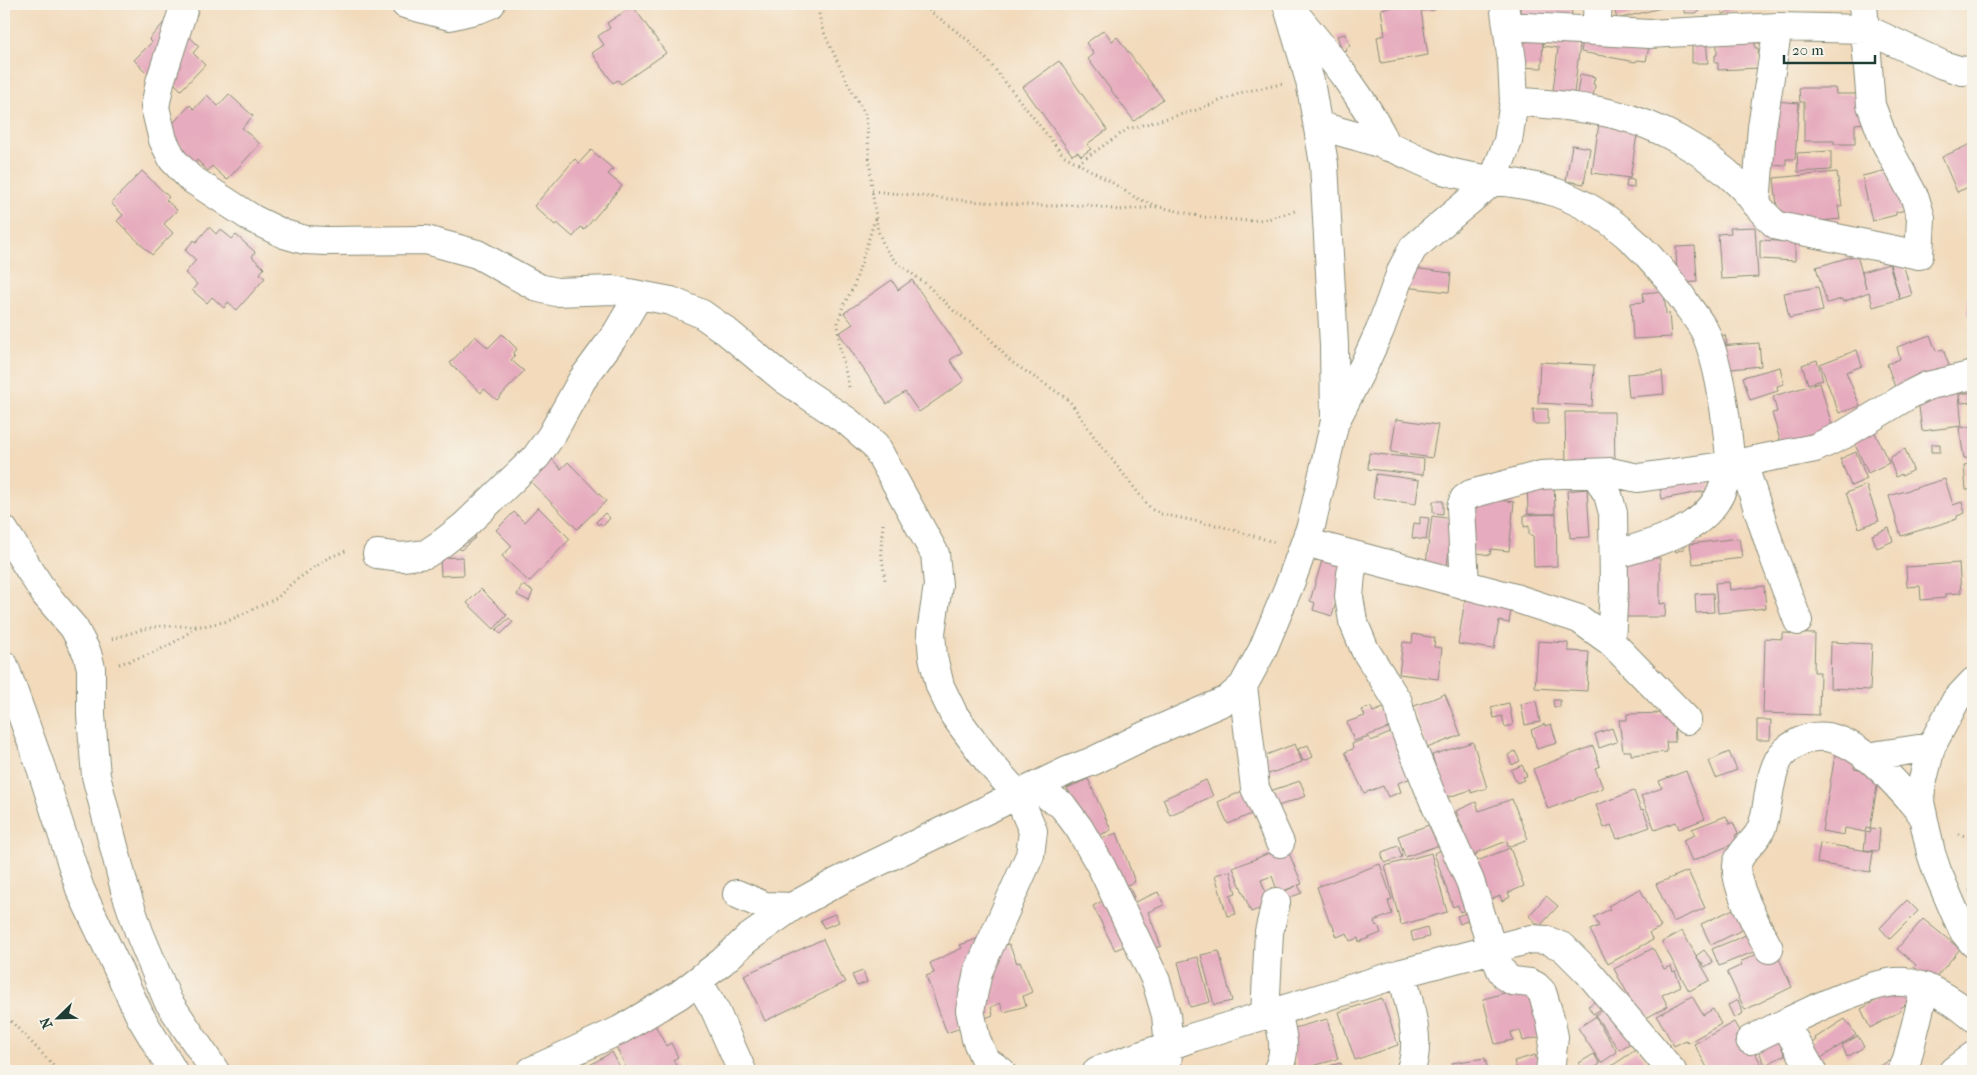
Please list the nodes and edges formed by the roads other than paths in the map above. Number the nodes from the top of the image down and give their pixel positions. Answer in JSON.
{"nodes":[{"id":1,"x":185,"y":4,"type":"edge"},
{"id":2,"x":405,"y":4,"type":"edge"},
{"id":3,"x":491,"y":4,"type":"edge"},
{"id":4,"x":1287,"y":4,"type":"edge"},
{"id":5,"x":1598,"y":4,"type":"edge"},
{"id":6,"x":1506,"y":15,"type":"edge"},
{"id":7,"x":1864,"y":16,"type":"edge"},
{"id":8,"x":1778,"y":27,"type":"junction"},
{"id":9,"x":1596,"y":30,"type":"junction"},
{"id":10,"x":1973,"y":70,"type":"edge"},
{"id":11,"x":1514,"y":101,"type":"junction"},
{"id":12,"x":1318,"y":124,"type":"junction"},
{"id":13,"x":1388,"y":147,"type":"junction"},
{"id":14,"x":1493,"y":181,"type":"junction"},
{"id":15,"x":1756,"y":204,"type":"junction"},
{"id":16,"x":639,"y":295,"type":"junction"},
{"id":17,"x":1973,"y":375,"type":"edge"},
{"id":18,"x":1335,"y":421,"type":"junction"},
{"id":19,"x":1736,"y":464,"type":"junction"},
{"id":20,"x":1594,"y":472,"type":"junction"},
{"id":21,"x":4,"y":530,"type":"edge"},
{"id":22,"x":1305,"y":545,"type":"junction"},
{"id":23,"x":377,"y":554,"type":"road end"},
{"id":24,"x":1614,"y":555,"type":"junction"},
{"id":25,"x":1355,"y":556,"type":"junction"},
{"id":26,"x":1465,"y":585,"type":"junction"},
{"id":27,"x":1798,"y":621,"type":"dead end"},
{"id":28,"x":1611,"y":642,"type":"junction"},
{"id":29,"x":4,"y":665,"type":"edge"},
{"id":30,"x":1973,"y":682,"type":"edge"},
{"id":31,"x":1243,"y":686,"type":"junction"},
{"id":32,"x":1688,"y":720,"type":"dead end"},
{"id":33,"x":1931,"y":747,"type":"junction"},
{"id":34,"x":1866,"y":757,"type":"junction"},
{"id":35,"x":1028,"y":790,"type":"junction"},
{"id":36,"x":1923,"y":815,"type":"junction"},
{"id":37,"x":1280,"y":843,"type":"dead end"},
{"id":38,"x":737,"y":894,"type":"dead end"},
{"id":39,"x":1276,"y":902,"type":"dead end"},
{"id":40,"x":792,"y":906,"type":"junction"},
{"id":41,"x":1973,"y":943,"type":"edge"},
{"id":42,"x":1492,"y":948,"type":"junction"},
{"id":43,"x":1769,"y":949,"type":"dead end"},
{"id":44,"x":1402,"y":973,"type":"junction"},
{"id":45,"x":698,"y":981,"type":"junction"},
{"id":46,"x":1925,"y":987,"type":"junction"},
{"id":47,"x":1271,"y":1014,"type":"junction"},
{"id":48,"x":1973,"y":1017,"type":"edge"},
{"id":49,"x":1785,"y":1024,"type":"junction"},
{"id":50,"x":1750,"y":1040,"type":"dead end"},
{"id":51,"x":1973,"y":1056,"type":"edge"},
{"id":52,"x":1167,"y":1059,"type":"edge"},
{"id":53,"x":1554,"y":1064,"type":"edge"},
{"id":54,"x":1142,"y":1065,"type":"edge"},
{"id":55,"x":173,"y":1071,"type":"edge"},
{"id":56,"x":214,"y":1071,"type":"edge"},
{"id":57,"x":531,"y":1071,"type":"edge"},
{"id":58,"x":742,"y":1071,"type":"edge"},
{"id":59,"x":1000,"y":1071,"type":"edge"},
{"id":60,"x":1097,"y":1071,"type":"edge"},
{"id":61,"x":1277,"y":1071,"type":"edge"},
{"id":62,"x":1410,"y":1071,"type":"edge"},
{"id":63,"x":1672,"y":1071,"type":"edge"},
{"id":64,"x":1812,"y":1071,"type":"edge"},
{"id":65,"x":1902,"y":1071,"type":"edge"},
{"id":66,"x":1953,"y":1071,"type":"edge"}],
"edges":[{"from":1,"to":16,"type":"street"},
{"from":2,"to":3,"type":"street"},
{"from":4,"to":12,"type":"street"},
{"from":4,"to":13,"type":"street"},
{"from":5,"to":9,"type":"street"},
{"from":6,"to":9,"type":"street"},
{"from":6,"to":11,"type":"street"},
{"from":7,"to":8,"type":"street"},
{"from":7,"to":10,"type":"street"},
{"from":7,"to":15,"type":"street"},
{"from":8,"to":9,"type":"street"},
{"from":8,"to":15,"type":"street"},
{"from":11,"to":14,"type":"street"},
{"from":11,"to":15,"type":"street"},
{"from":12,"to":13,"type":"street"},
{"from":12,"to":18,"type":"street"},
{"from":13,"to":14,"type":"street"},
{"from":14,"to":18,"type":"street"},
{"from":14,"to":19,"type":"street"},
{"from":16,"to":23,"type":"street"},
{"from":16,"to":35,"type":"street"},
{"from":17,"to":19,"type":"street"},
{"from":18,"to":22,"type":"street"},
{"from":19,"to":20,"type":"street"},
{"from":19,"to":24,"type":"street"},
{"from":19,"to":27,"type":"street"},
{"from":20,"to":24,"type":"street"},
{"from":20,"to":26,"type":"street"},
{"from":21,"to":56,"type":"street"},
{"from":22,"to":25,"type":"street"},
{"from":22,"to":31,"type":"street"},
{"from":24,"to":28,"type":"street"},
{"from":25,"to":26,"type":"street"},
{"from":25,"to":42,"type":"street"},
{"from":26,"to":28,"type":"street"},
{"from":28,"to":32,"type":"street"},
{"from":29,"to":55,"type":"street"},
{"from":30,"to":33,"type":"street"},
{"from":31,"to":35,"type":"street"},
{"from":31,"to":37,"type":"street"},
{"from":33,"to":34,"type":"street"},
{"from":33,"to":36,"type":"street"},
{"from":34,"to":36,"type":"street"},
{"from":34,"to":43,"type":"street"},
{"from":35,"to":40,"type":"street"},
{"from":35,"to":52,"type":"street"},
{"from":35,"to":59,"type":"street"},
{"from":36,"to":41,"type":"street"},
{"from":38,"to":40,"type":"street"},
{"from":39,"to":47,"type":"street"},
{"from":40,"to":45,"type":"street"},
{"from":42,"to":44,"type":"street"},
{"from":42,"to":53,"type":"street"},
{"from":42,"to":63,"type":"street"},
{"from":44,"to":47,"type":"street"},
{"from":44,"to":62,"type":"street"},
{"from":45,"to":57,"type":"street"},
{"from":45,"to":58,"type":"street"},
{"from":46,"to":48,"type":"street"},
{"from":46,"to":49,"type":"street"},
{"from":46,"to":65,"type":"street"},
{"from":47,"to":52,"type":"street"},
{"from":47,"to":61,"type":"street"},
{"from":49,"to":50,"type":"street"},
{"from":49,"to":64,"type":"street"},
{"from":51,"to":66,"type":"street"},
{"from":52,"to":54,"type":"street"},
{"from":54,"to":60,"type":"street"}]}
